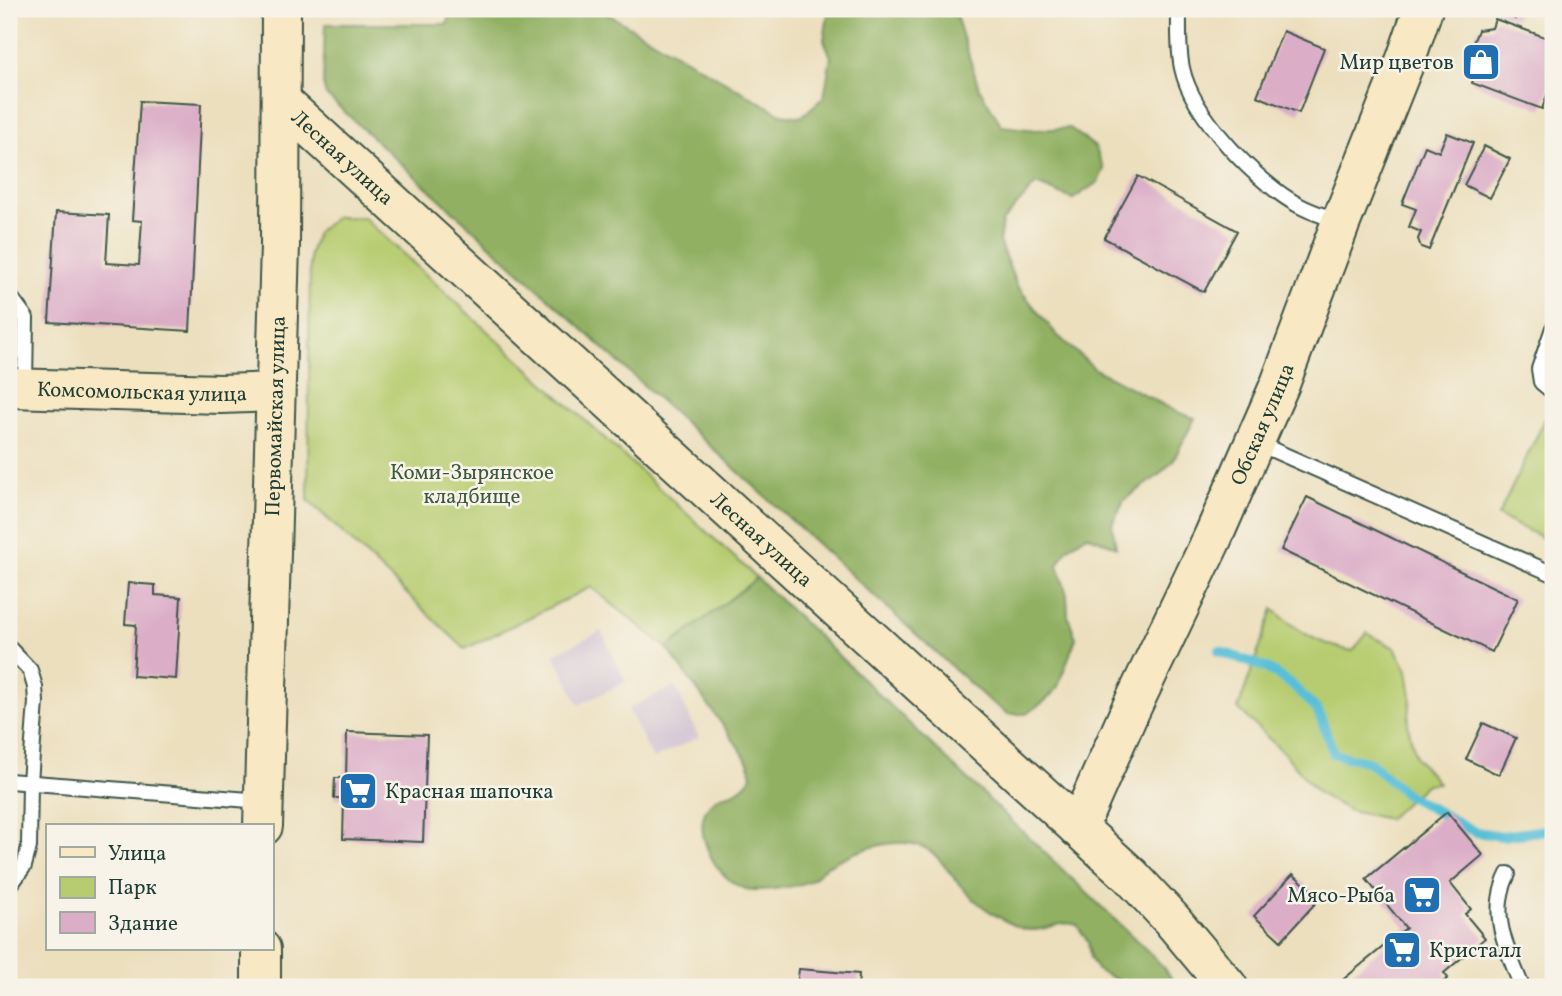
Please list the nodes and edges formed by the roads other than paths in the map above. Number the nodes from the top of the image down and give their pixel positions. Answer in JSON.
{"nodes":[{"id":1,"x":281,"y":9,"type":"edge"},
{"id":2,"x":1179,"y":9,"type":"edge"},
{"id":3,"x":1423,"y":9,"type":"edge"},
{"id":4,"x":282,"y":102,"type":"junction"},
{"id":5,"x":1341,"y":222,"type":"junction"},
{"id":6,"x":9,"y":295,"type":"edge"},
{"id":7,"x":1553,"y":328,"type":"edge"},
{"id":8,"x":17,"y":388,"type":"edge"},
{"id":9,"x":1553,"y":391,"type":"edge"},
{"id":10,"x":275,"y":393,"type":"junction"},
{"id":11,"x":1255,"y":442,"type":"junction"},
{"id":12,"x":1553,"y":574,"type":"edge"},
{"id":13,"x":9,"y":648,"type":"edge"},
{"id":14,"x":9,"y":781,"type":"edge"},
{"id":15,"x":30,"y":782,"type":"junction"},
{"id":16,"x":264,"y":813,"type":"edge"},
{"id":17,"x":1078,"y":828,"type":"junction"},
{"id":18,"x":1508,"y":874,"type":"dead end"},
{"id":19,"x":9,"y":887,"type":"edge"},
{"id":20,"x":261,"y":950,"type":"edge"},
{"id":21,"x":261,"y":987,"type":"edge"},
{"id":22,"x":1228,"y":987,"type":"edge"},
{"id":23,"x":1522,"y":987,"type":"edge"}],
"edges":[{"from":1,"to":4,"type":"street","name":"Первомайская улица"},
{"from":2,"to":5,"type":"lane"},
{"from":3,"to":5,"type":"street","name":"Обская улица"},
{"from":4,"to":10,"type":"street","name":"Первомайская улица"},
{"from":4,"to":17,"type":"street","name":"Лесная улица"},
{"from":5,"to":11,"type":"street","name":"Обская улица"},
{"from":6,"to":8,"type":"lane"},
{"from":7,"to":9,"type":"lane"},
{"from":8,"to":10,"type":"street","name":"Комсомольская улица"},
{"from":10,"to":16,"type":"street","name":"Первомайская улица"},
{"from":11,"to":12,"type":"lane"},
{"from":11,"to":17,"type":"street","name":"Обская улица"},
{"from":13,"to":15,"type":"lane"},
{"from":14,"to":15,"type":"lane"},
{"from":15,"to":16,"type":"lane"},
{"from":15,"to":19,"type":"lane"},
{"from":17,"to":22,"type":"street","name":"Лесная улица"},
{"from":18,"to":23,"type":"lane"},
{"from":20,"to":21,"type":"street"}]}
